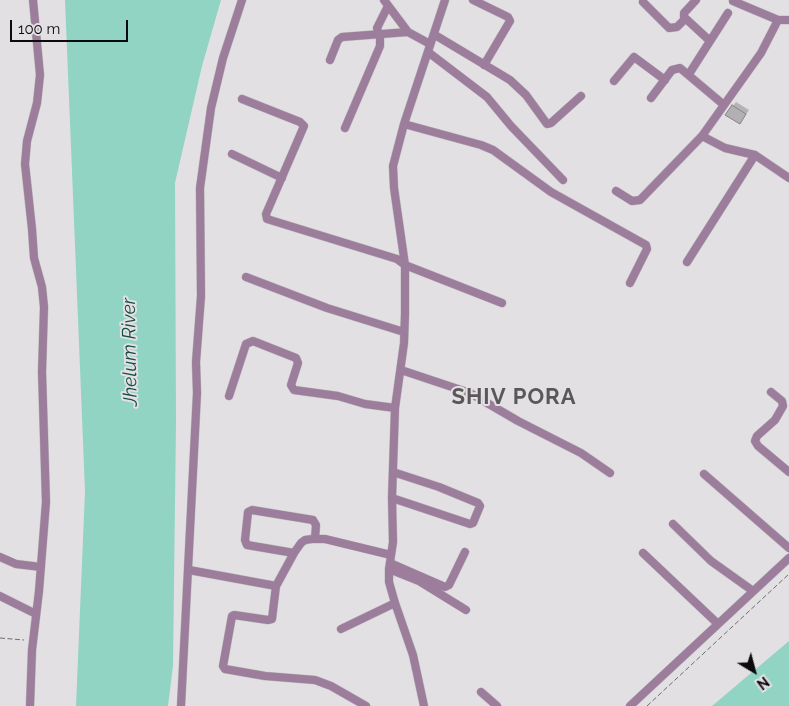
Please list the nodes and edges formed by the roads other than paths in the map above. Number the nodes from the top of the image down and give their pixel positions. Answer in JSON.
{"nodes":[{"id":1,"x":33,"y":0,"type":"edge"},
{"id":2,"x":242,"y":0,"type":"edge"},
{"id":3,"x":445,"y":0,"type":"edge"},
{"id":4,"x":473,"y":0,"type":"edge"},
{"id":5,"x":696,"y":0,"type":"edge"},
{"id":6,"x":733,"y":1,"type":"edge"},
{"id":7,"x":643,"y":2,"type":"dead end"},
{"id":8,"x":386,"y":3,"type":"edge"},
{"id":9,"x":728,"y":13,"type":"dead end"},
{"id":10,"x":685,"y":19,"type":"junction"},
{"id":11,"x":778,"y":20,"type":"junction"},
{"id":12,"x":789,"y":20,"type":"edge"},
{"id":13,"x":408,"y":32,"type":"junction"},
{"id":14,"x":379,"y":34,"type":"junction"},
{"id":15,"x":434,"y":35,"type":"junction"},
{"id":16,"x":710,"y":41,"type":"junction"},
{"id":17,"x":430,"y":44,"type":"junction"},
{"id":18,"x":428,"y":52,"type":"junction"},
{"id":19,"x":330,"y":60,"type":"dead end"},
{"id":20,"x":484,"y":64,"type":"junction"},
{"id":21,"x":689,"y":74,"type":"junction"},
{"id":22,"x":665,"y":80,"type":"junction"},
{"id":23,"x":614,"y":81,"type":"dead end"},
{"id":24,"x":581,"y":96,"type":"dead end"},
{"id":25,"x":651,"y":98,"type":"dead end"},
{"id":26,"x":242,"y":99,"type":"dead end"},
{"id":27,"x":724,"y":105,"type":"junction"},
{"id":28,"x":404,"y":124,"type":"junction"},
{"id":29,"x":345,"y":128,"type":"dead end"},
{"id":30,"x":702,"y":136,"type":"junction"},
{"id":31,"x":232,"y":154,"type":"dead end"},
{"id":32,"x":755,"y":154,"type":"junction"},
{"id":33,"x":282,"y":178,"type":"junction"},
{"id":34,"x":789,"y":178,"type":"edge"},
{"id":35,"x":563,"y":180,"type":"dead end"},
{"id":36,"x":616,"y":191,"type":"dead end"},
{"id":37,"x":688,"y":262,"type":"dead end"},
{"id":38,"x":406,"y":265,"type":"junction"},
{"id":39,"x":246,"y":277,"type":"dead end"},
{"id":40,"x":630,"y":283,"type":"dead end"},
{"id":41,"x":502,"y":303,"type":"dead end"},
{"id":42,"x":404,"y":332,"type":"junction"},
{"id":43,"x":400,"y":370,"type":"junction"},
{"id":44,"x":771,"y":392,"type":"dead end"},
{"id":45,"x":229,"y":396,"type":"dead end"},
{"id":46,"x":395,"y":408,"type":"junction"},
{"id":47,"x":392,"y":472,"type":"junction"},
{"id":48,"x":789,"y":472,"type":"edge"},
{"id":49,"x":610,"y":473,"type":"dead end"},
{"id":50,"x":704,"y":474,"type":"dead end"},
{"id":51,"x":392,"y":498,"type":"junction"},
{"id":52,"x":673,"y":524,"type":"dead end"},
{"id":53,"x":315,"y":539,"type":"junction"},
{"id":54,"x":789,"y":548,"type":"edge"},
{"id":55,"x":465,"y":552,"type":"dead end"},
{"id":56,"x":294,"y":553,"type":"junction"},
{"id":57,"x":643,"y":553,"type":"dead end"},
{"id":58,"x":0,"y":557,"type":"edge"},
{"id":59,"x":789,"y":558,"type":"edge"},
{"id":60,"x":390,"y":562,"type":"junction"},
{"id":61,"x":41,"y":567,"type":"junction"},
{"id":62,"x":189,"y":570,"type":"junction"},
{"id":63,"x":276,"y":586,"type":"junction"},
{"id":64,"x":753,"y":591,"type":"junction"},
{"id":65,"x":0,"y":596,"type":"edge"},
{"id":66,"x":395,"y":603,"type":"junction"},
{"id":67,"x":466,"y":610,"type":"dead end"},
{"id":68,"x":36,"y":614,"type":"junction"},
{"id":69,"x":718,"y":624,"type":"junction"},
{"id":70,"x":341,"y":629,"type":"dead end"},
{"id":71,"x":481,"y":692,"type":"dead end"},
{"id":72,"x":360,"y":704,"type":"edge"},
{"id":73,"x":30,"y":706,"type":"edge"},
{"id":74,"x":180,"y":706,"type":"edge"},
{"id":75,"x":424,"y":706,"type":"edge"},
{"id":76,"x":497,"y":706,"type":"edge"},
{"id":77,"x":630,"y":706,"type":"edge"}],
"edges":[{"from":1,"to":61,"type":"street"},
{"from":2,"to":62,"type":"street"},
{"from":3,"to":15,"type":"street"},
{"from":4,"to":20,"type":"street"},
{"from":5,"to":10,"type":"street"},
{"from":6,"to":11,"type":"street"},
{"from":7,"to":10,"type":"street"},
{"from":8,"to":13,"type":"street"},
{"from":8,"to":14,"type":"street"},
{"from":9,"to":16,"type":"street"},
{"from":10,"to":16,"type":"street"},
{"from":11,"to":12,"type":"street"},
{"from":11,"to":27,"type":"street"},
{"from":13,"to":14,"type":"street"},
{"from":13,"to":17,"type":"street"},
{"from":14,"to":19,"type":"street"},
{"from":14,"to":29,"type":"street"},
{"from":15,"to":17,"type":"street"},
{"from":15,"to":20,"type":"street"},
{"from":16,"to":21,"type":"street"},
{"from":17,"to":18,"type":"street"},
{"from":18,"to":28,"type":"street"},
{"from":18,"to":35,"type":"street"},
{"from":20,"to":24,"type":"street"},
{"from":21,"to":22,"type":"street"},
{"from":21,"to":27,"type":"street"},
{"from":22,"to":23,"type":"street"},
{"from":22,"to":25,"type":"street"},
{"from":26,"to":33,"type":"street"},
{"from":27,"to":30,"type":"street"},
{"from":28,"to":38,"type":"street"},
{"from":28,"to":40,"type":"street"},
{"from":30,"to":32,"type":"street"},
{"from":30,"to":36,"type":"street"},
{"from":31,"to":33,"type":"street"},
{"from":32,"to":34,"type":"street"},
{"from":32,"to":37,"type":"street"},
{"from":33,"to":38,"type":"street"},
{"from":38,"to":41,"type":"street"},
{"from":38,"to":42,"type":"street"},
{"from":39,"to":42,"type":"street"},
{"from":42,"to":43,"type":"street"},
{"from":43,"to":46,"type":"street"},
{"from":43,"to":49,"type":"street"},
{"from":44,"to":48,"type":"street"},
{"from":45,"to":46,"type":"street"},
{"from":46,"to":47,"type":"street"},
{"from":47,"to":51,"type":"street"},
{"from":47,"to":51,"type":"street"},
{"from":50,"to":54,"type":"street"},
{"from":51,"to":60,"type":"street"},
{"from":52,"to":64,"type":"street"},
{"from":53,"to":56,"type":"street"},
{"from":53,"to":56,"type":"street"},
{"from":53,"to":60,"type":"street"},
{"from":55,"to":60,"type":"street"},
{"from":56,"to":63,"type":"street"},
{"from":57,"to":69,"type":"street"},
{"from":58,"to":61,"type":"street"},
{"from":59,"to":64,"type":"street"},
{"from":60,"to":66,"type":"street"},
{"from":60,"to":67,"type":"street"},
{"from":61,"to":68,"type":"street"},
{"from":62,"to":63,"type":"street"},
{"from":62,"to":74,"type":"street"},
{"from":63,"to":72,"type":"street"},
{"from":64,"to":69,"type":"street"},
{"from":65,"to":68,"type":"street"},
{"from":66,"to":70,"type":"street"},
{"from":66,"to":75,"type":"street"},
{"from":68,"to":73,"type":"street"},
{"from":69,"to":77,"type":"street"},
{"from":71,"to":76,"type":"street"}]}
